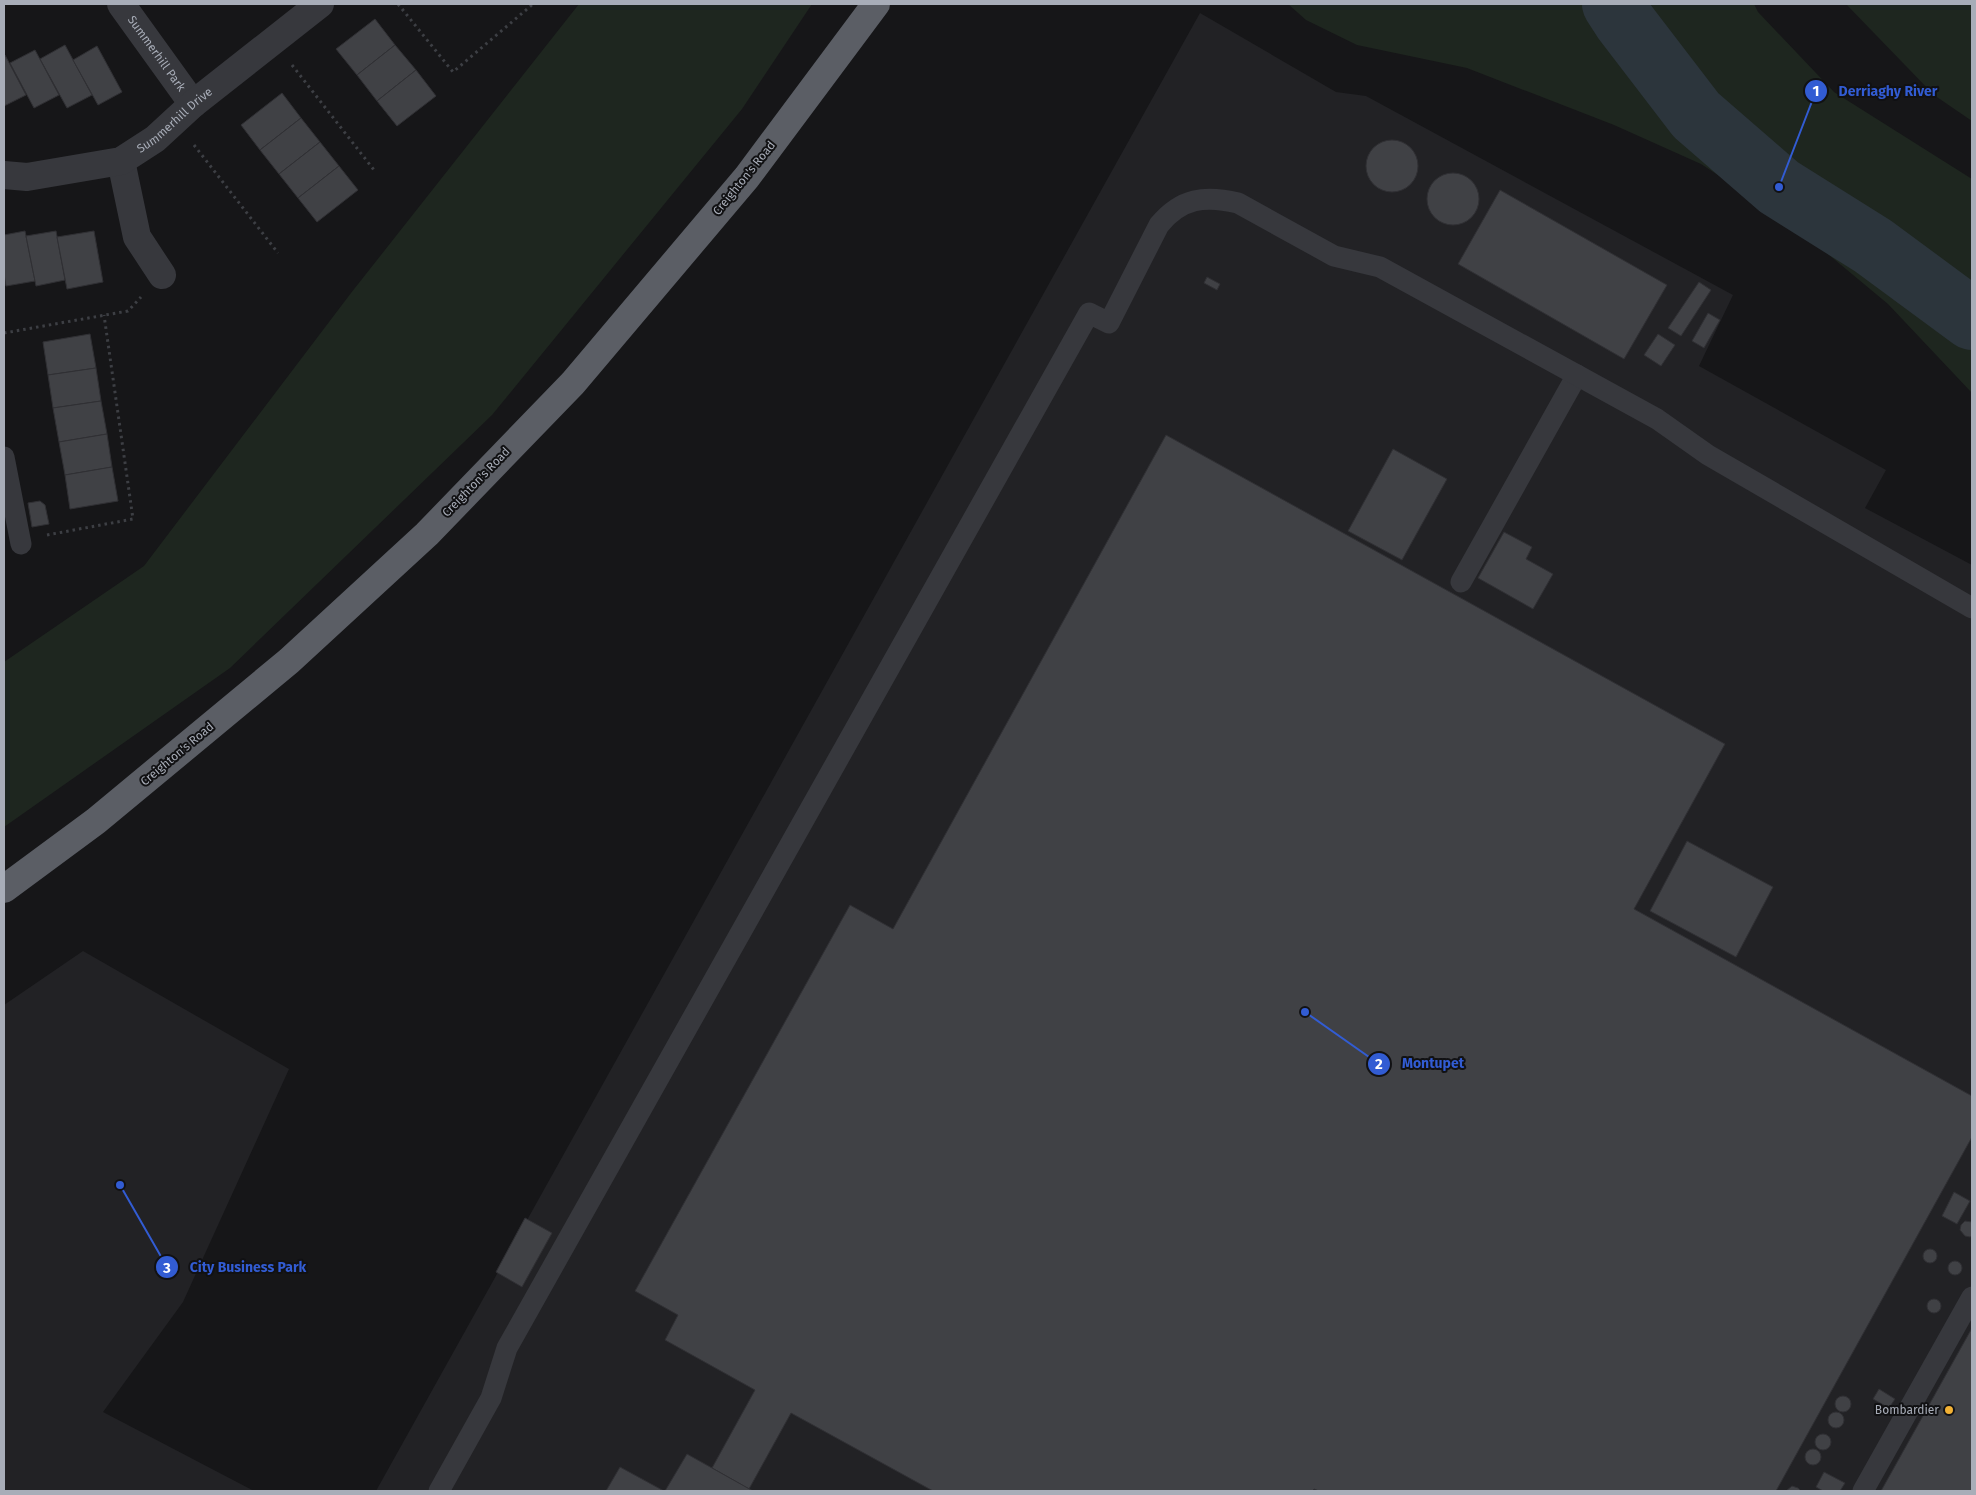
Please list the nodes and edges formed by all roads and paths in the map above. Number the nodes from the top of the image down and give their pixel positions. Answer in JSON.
{"nodes":[{"id":1,"x":121,"y":4,"type":"edge"},
{"id":2,"x":320,"y":4,"type":"edge"},
{"id":3,"x":398,"y":4,"type":"edge"},
{"id":4,"x":533,"y":4,"type":"edge"},
{"id":5,"x":876,"y":4,"type":"edge"},
{"id":6,"x":273,"y":41,"type":"junction"},
{"id":7,"x":184,"y":112,"type":"junction"},
{"id":8,"x":121,"y":161,"type":"junction"},
{"id":9,"x":374,"y":170,"type":"dead end"},
{"id":10,"x":4,"y":175,"type":"edge"},
{"id":11,"x":278,"y":252,"type":"dead end"},
{"id":12,"x":162,"y":275,"type":"joint"},
{"id":13,"x":104,"y":315,"type":"junction"},
{"id":14,"x":4,"y":333,"type":"edge"},
{"id":15,"x":1577,"y":375,"type":"junction"},
{"id":16,"x":4,"y":457,"type":"edge"},
{"id":17,"x":21,"y":544,"type":"joint"},
{"id":18,"x":1461,"y":582,"type":"dead end"},
{"id":19,"x":1972,"y":608,"type":"edge"},
{"id":20,"x":4,"y":889,"type":"edge"},
{"id":21,"x":1972,"y":1297,"type":"edge"},
{"id":22,"x":439,"y":1491,"type":"edge"},
{"id":23,"x":1863,"y":1491,"type":"edge"}],
"edges":[{"from":1,"to":7,"type":"street","name":"Summerhill Park"},
{"from":2,"to":6,"type":"street","name":"Summerhill Drive"},
{"from":3,"to":4,"type":"path"},
{"from":5,"to":20,"type":"highway","name":"Creighton's Road"},
{"from":6,"to":7,"type":"street","name":"Summerhill Drive"},
{"from":6,"to":9,"type":"path"},
{"from":7,"to":8,"type":"street","name":"Summerhill Drive"},
{"from":7,"to":11,"type":"path"},
{"from":8,"to":10,"type":"street","name":"Summerhill Drive"},
{"from":8,"to":12,"type":"street"},
{"from":12,"to":13,"type":"path"},
{"from":13,"to":14,"type":"path"},
{"from":13,"to":17,"type":"path"},
{"from":15,"to":18,"type":"lane"},
{"from":15,"to":19,"type":"lane"},
{"from":15,"to":22,"type":"lane"},
{"from":16,"to":17,"type":"lane"},
{"from":21,"to":23,"type":"lane"}]}
